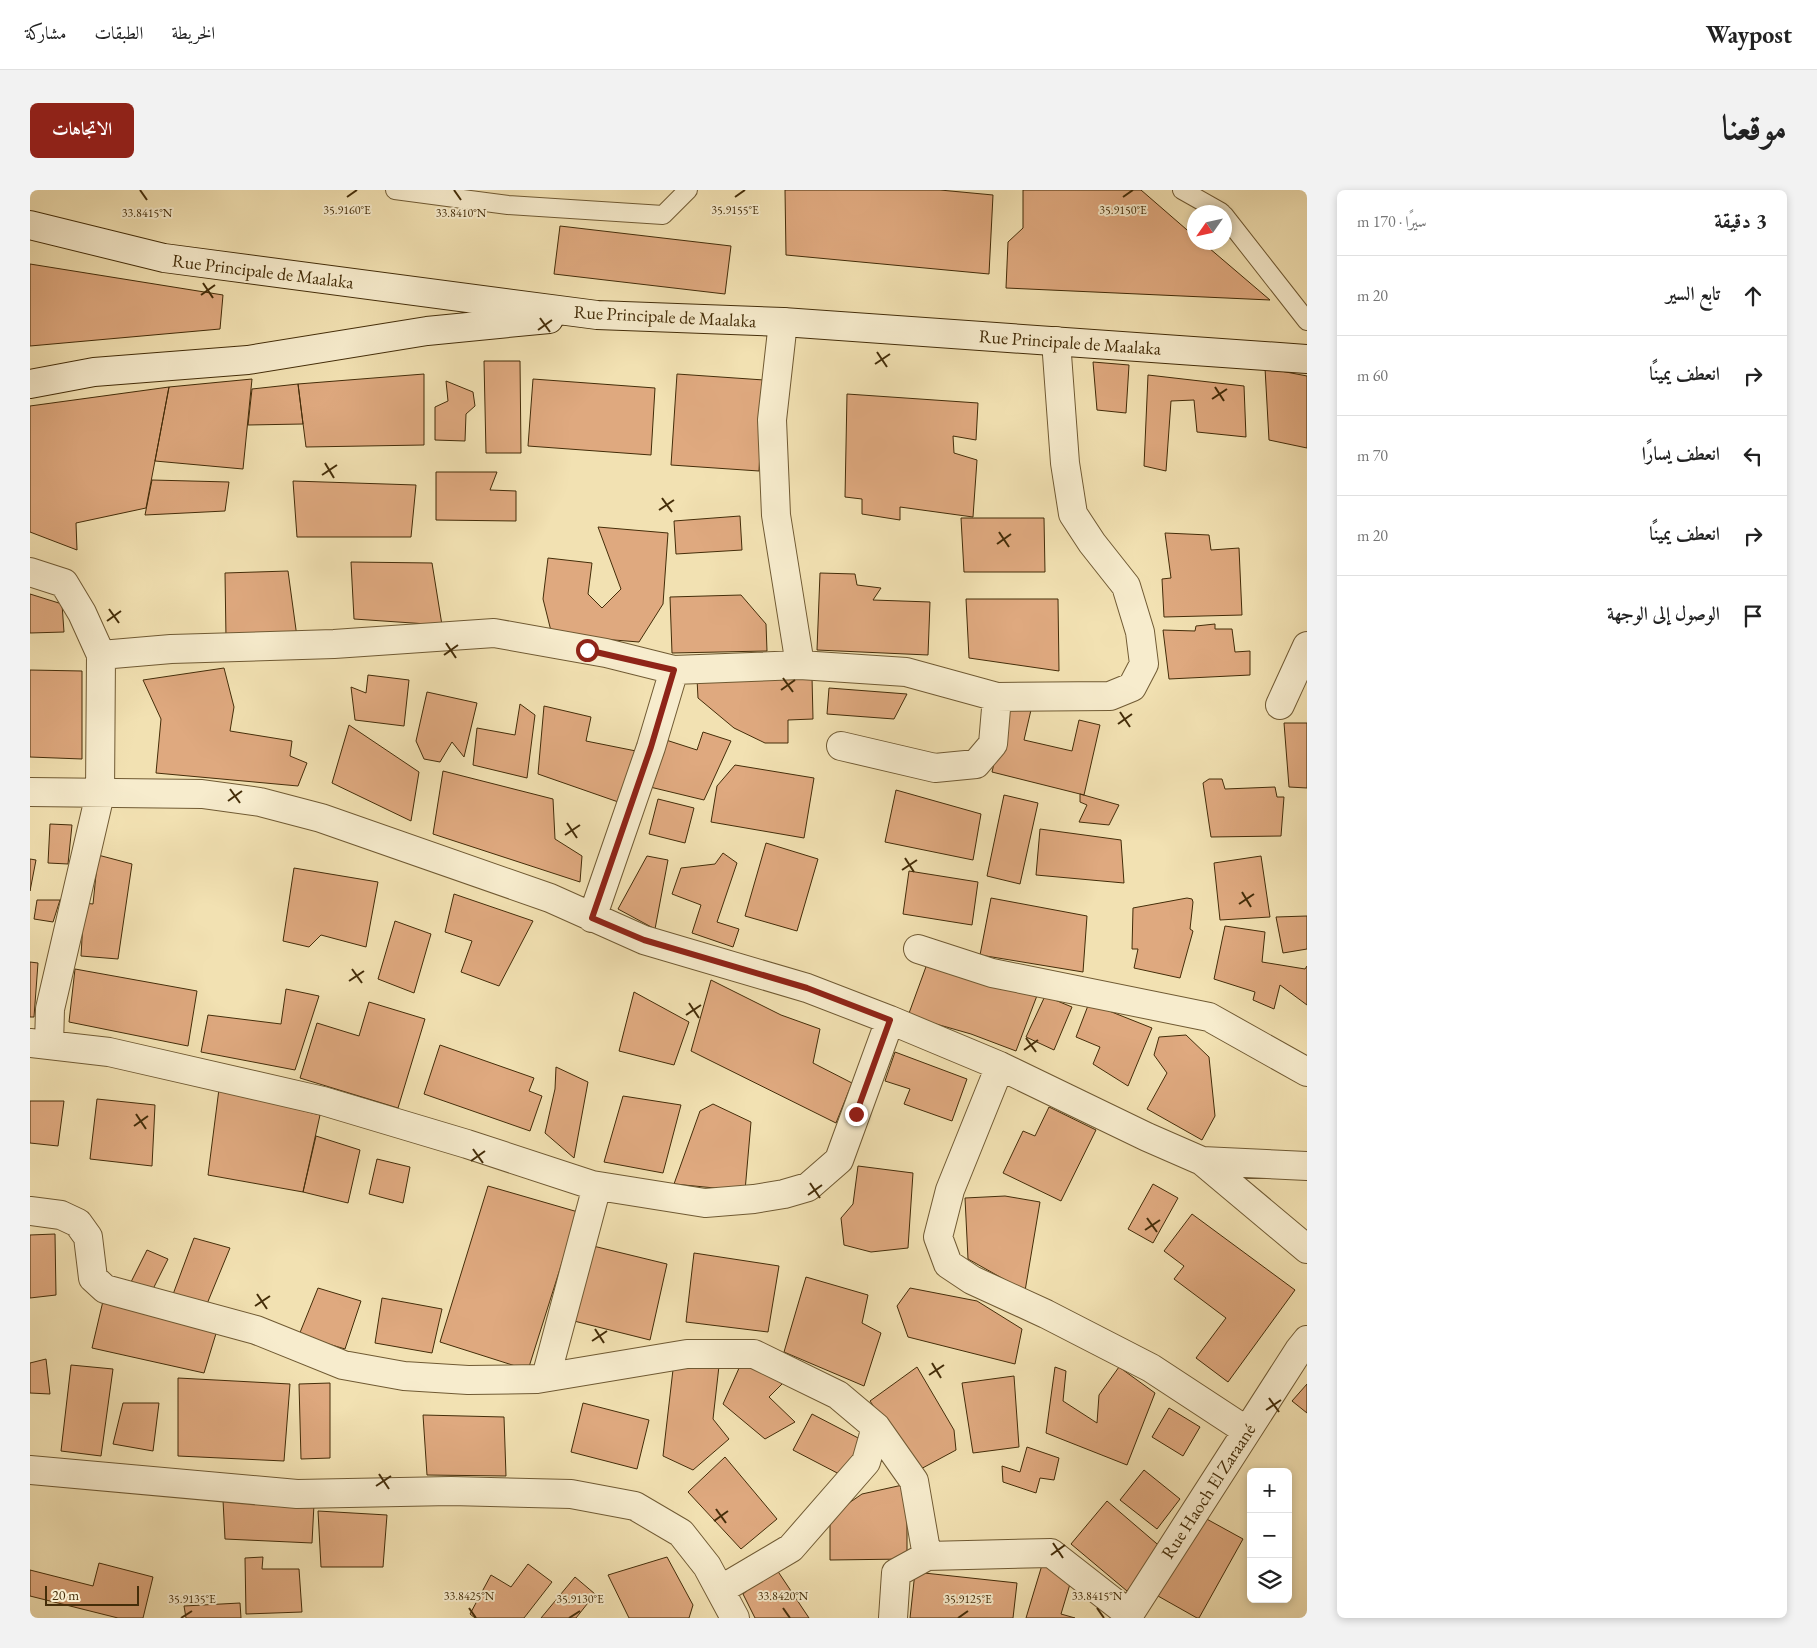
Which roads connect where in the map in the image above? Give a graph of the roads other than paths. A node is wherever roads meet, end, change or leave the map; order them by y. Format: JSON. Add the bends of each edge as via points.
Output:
{"nodes":[{"id":1,"x":395,"y":190,"type":"edge"},
{"id":2,"x":497,"y":190,"type":"edge"},
{"id":3,"x":688,"y":190,"type":"edge"},
{"id":4,"x":1182,"y":190,"type":"edge"},
{"id":5,"x":508,"y":205,"type":"junction"},
{"id":6,"x":1209,"y":205,"type":"edge"},
{"id":7,"x":30,"y":225,"type":"edge"},
{"id":8,"x":1232,"y":225,"type":"edge"},
{"id":9,"x":597,"y":315,"type":"junction"},
{"id":10,"x":1307,"y":321,"type":"edge"},
{"id":11,"x":783,"y":322,"type":"junction"},
{"id":12,"x":1056,"y":341,"type":"junction"},
{"id":13,"x":1307,"y":359,"type":"edge"},
{"id":14,"x":30,"y":384,"type":"edge"},
{"id":15,"x":30,"y":572,"type":"edge"},
{"id":16,"x":1307,"y":646,"type":"edge"},
{"id":17,"x":101,"y":656,"type":"junction"},
{"id":18,"x":800,"y":665,"type":"junction"},
{"id":19,"x":674,"y":670,"type":"junction"},
{"id":20,"x":997,"y":697,"type":"junction"},
{"id":21,"x":1280,"y":705,"type":"dead end"},
{"id":22,"x":841,"y":746,"type":"dead end"},
{"id":23,"x":30,"y":792,"type":"edge"},
{"id":24,"x":100,"y":794,"type":"junction"},
{"id":25,"x":592,"y":918,"type":"junction"},
{"id":26,"x":918,"y":949,"type":"dead end"},
{"id":27,"x":890,"y":1020,"type":"junction"},
{"id":28,"x":39,"y":1044,"type":"edge"},
{"id":29,"x":1000,"y":1066,"type":"junction"},
{"id":30,"x":1307,"y":1072,"type":"edge"},
{"id":31,"x":1202,"y":1161,"type":"junction"},
{"id":32,"x":1305,"y":1162,"type":"edge"},
{"id":33,"x":597,"y":1186,"type":"junction"},
{"id":34,"x":30,"y":1211,"type":"edge"},
{"id":35,"x":1307,"y":1248,"type":"edge"},
{"id":36,"x":1307,"y":1340,"type":"edge"},
{"id":37,"x":546,"y":1377,"type":"junction"},
{"id":38,"x":876,"y":1426,"type":"junction"},
{"id":39,"x":1247,"y":1431,"type":"junction"},
{"id":40,"x":30,"y":1470,"type":"edge"},
{"id":41,"x":927,"y":1556,"type":"junction"},
{"id":42,"x":720,"y":1590,"type":"junction"},
{"id":43,"x":1128,"y":1616,"type":"edge"},
{"id":44,"x":734,"y":1618,"type":"edge"},
{"id":45,"x":893,"y":1618,"type":"edge"}],
"edges":[{"from":1,"to":5,"type":"lane"},
{"from":2,"to":5,"type":"lane"},
{"from":3,"to":5,"type":"lane","via":[[663,215]]},
{"from":4,"to":6,"type":"lane"},
{"from":7,"to":9,"type":"street","name":"Rue Principale de Maalaka","via":[[164,258]]},
{"from":8,"to":10,"type":"lane"},
{"from":9,"to":11,"type":"street","name":"Rue Principale de Maalaka"},
{"from":9,"to":14,"type":"street","via":[[427,331],[248,360],[94,372]]},
{"from":11,"to":12,"type":"street","name":"Rue Principale de Maalaka"},
{"from":11,"to":18,"type":"street","via":[[772,420],[776,506]]},
{"from":12,"to":13,"type":"street","name":"Rue Principale de Maalaka"},
{"from":12,"to":20,"type":"street","via":[[1065,463],[1073,514],[1126,586],[1140,632],[1144,664],[1132,686],[1110,696]]},
{"from":15,"to":17,"type":"street","via":[[64,583]]},
{"from":16,"to":21,"type":"street"},
{"from":17,"to":19,"type":"street","via":[[171,649],[334,644],[494,633],[606,653]]},
{"from":17,"to":24,"type":"street"},
{"from":18,"to":19,"type":"street"},
{"from":18,"to":20,"type":"street","via":[[906,672]]},
{"from":19,"to":25,"type":"street"},
{"from":20,"to":22,"type":"street","via":[[993,744],[976,764],[935,768]]},
{"from":23,"to":24,"type":"street"},
{"from":24,"to":25,"type":"street","via":[[202,794],[260,802],[321,818],[476,871],[550,898]]},
{"from":24,"to":28,"type":"street","via":[[50,1010]]},
{"from":25,"to":27,"type":"street","via":[[644,940],[807,988]]},
{"from":26,"to":30,"type":"street","via":[[992,972],[1209,1016]]},
{"from":27,"to":29,"type":"street"},
{"from":27,"to":33,"type":"street","via":[[840,1160],[808,1187],[754,1199],[705,1203]]},
{"from":28,"to":33,"type":"street","via":[[109,1052],[323,1101]]},
{"from":29,"to":31,"type":"street"},
{"from":29,"to":39,"type":"street","via":[[950,1190],[938,1237],[948,1264],[972,1280],[1151,1368]]},
{"from":31,"to":32,"type":"street"},
{"from":31,"to":35,"type":"street"},
{"from":33,"to":37,"type":"street"},
{"from":34,"to":37,"type":"street","via":[[61,1215],[78,1223],[88,1237],[93,1278],[105,1289],[256,1330],[343,1364],[404,1376],[468,1380]]},
{"from":36,"to":39,"type":"street","name":"Rue Haoch El Zaraané"},
{"from":37,"to":38,"type":"street","via":[[687,1354],[754,1354],[838,1395]]},
{"from":38,"to":41,"type":"street","via":[[914,1481]]},
{"from":38,"to":42,"type":"street","via":[[866,1462],[791,1548]]},
{"from":39,"to":43,"type":"street","name":"Rue Haoch El Zaraané"},
{"from":40,"to":42,"type":"street","via":[[297,1494],[451,1491],[571,1494],[635,1506],[681,1532],[707,1566]]},
{"from":41,"to":43,"type":"street","via":[[1051,1553]]},
{"from":41,"to":45,"type":"street","via":[[896,1573]]},
{"from":42,"to":44,"type":"street"}]}
